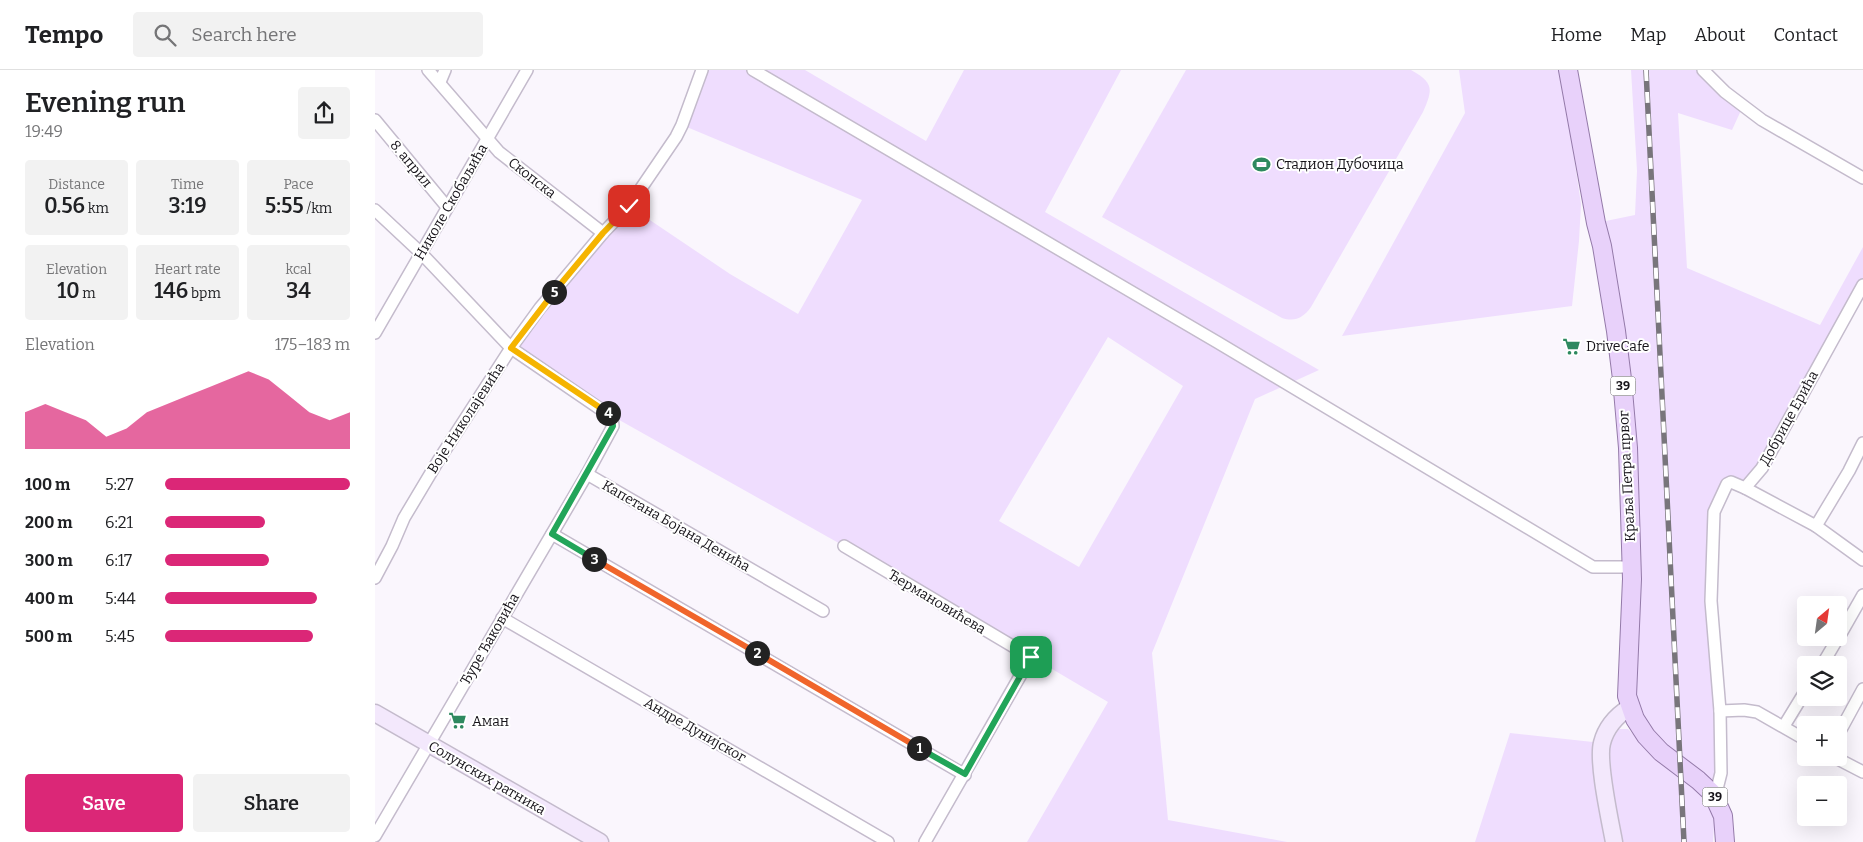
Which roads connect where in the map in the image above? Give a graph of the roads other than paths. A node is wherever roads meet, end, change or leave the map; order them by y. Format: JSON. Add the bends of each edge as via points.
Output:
{"nodes":[{"id":1,"x":428,"y":70,"type":"edge"},
{"id":2,"x":445,"y":70,"type":"edge"},
{"id":3,"x":527,"y":70,"type":"edge"},
{"id":4,"x":702,"y":70,"type":"edge"},
{"id":5,"x":753,"y":70,"type":"edge"},
{"id":6,"x":1568,"y":70,"type":"edge"},
{"id":7,"x":1703,"y":70,"type":"edge"},
{"id":8,"x":440,"y":82,"type":"junction"},
{"id":9,"x":375,"y":120,"type":"edge"},
{"id":10,"x":488,"y":140,"type":"junction"},
{"id":11,"x":1863,"y":178,"type":"edge"},
{"id":12,"x":447,"y":207,"type":"junction"},
{"id":13,"x":375,"y":210,"type":"edge"},
{"id":14,"x":603,"y":233,"type":"junction"},
{"id":15,"x":421,"y":253,"type":"junction"},
{"id":16,"x":1863,"y":285,"type":"edge"},
{"id":17,"x":375,"y":333,"type":"edge"},
{"id":18,"x":511,"y":348,"type":"junction"},
{"id":19,"x":1863,"y":444,"type":"edge"},
{"id":20,"x":587,"y":474,"type":"junction"},
{"id":21,"x":1745,"y":488,"type":"junction"},
{"id":22,"x":1815,"y":526,"type":"junction"},
{"id":23,"x":552,"y":534,"type":"junction"},
{"id":24,"x":844,"y":546,"type":"dead end"},
{"id":25,"x":1863,"y":560,"type":"edge"},
{"id":26,"x":1631,"y":568,"type":"junction"},
{"id":27,"x":375,"y":578,"type":"edge"},
{"id":28,"x":1863,"y":595,"type":"edge"},
{"id":29,"x":823,"y":611,"type":"dead end"},
{"id":30,"x":502,"y":618,"type":"junction"},
{"id":31,"x":1847,"y":623,"type":"edge"},
{"id":32,"x":1863,"y":689,"type":"edge"},
{"id":33,"x":1797,"y":705,"type":"edge"},
{"id":34,"x":1629,"y":707,"type":"junction"},
{"id":35,"x":1719,"y":711,"type":"junction"},
{"id":36,"x":375,"y":713,"type":"edge"},
{"id":37,"x":1847,"y":718,"type":"edge"},
{"id":38,"x":1784,"y":726,"type":"junction"},
{"id":39,"x":1797,"y":734,"type":"edge"},
{"id":40,"x":428,"y":744,"type":"junction"},
{"id":41,"x":1847,"y":764,"type":"edge"},
{"id":42,"x":1863,"y":772,"type":"edge"},
{"id":43,"x":965,"y":774,"type":"junction"},
{"id":44,"x":1713,"y":794,"type":"junction"},
{"id":45,"x":375,"y":836,"type":"edge"},
{"id":46,"x":600,"y":842,"type":"edge"},
{"id":47,"x":888,"y":842,"type":"edge"},
{"id":48,"x":925,"y":842,"type":"edge"},
{"id":49,"x":1614,"y":842,"type":"edge"},
{"id":50,"x":1725,"y":842,"type":"edge"}],
"edges":[{"from":1,"to":8,"type":"street","name":"Скопска"},
{"from":2,"to":8,"type":"street"},
{"from":3,"to":10,"type":"street","name":"Николе Скобаљића"},
{"from":4,"to":14,"type":"street","name":"Воје Николајевића","via":[[676,137],[629,206]]},
{"from":5,"to":26,"type":"street","via":[[1593,567]]},
{"from":6,"to":26,"type":"main road","name":"Краља Петра првог","number":"39","via":[[1602,246],[1622,379],[1628,448]]},
{"from":7,"to":11,"type":"street","via":[[1725,92],[1762,120]]},
{"from":8,"to":10,"type":"street","name":"Скопска"},
{"from":9,"to":12,"type":"street","name":"8. април"},
{"from":10,"to":12,"type":"street","name":"Николе Скобаљића"},
{"from":10,"to":14,"type":"street","name":"Скопска"},
{"from":12,"to":15,"type":"street","name":"Николе Скобаљића"},
{"from":13,"to":15,"type":"street","name":"Капетана Бојана Денића"},
{"from":14,"to":18,"type":"street","name":"Воје Николајевића"},
{"from":15,"to":17,"type":"street","name":"Николе Скобаљића"},
{"from":15,"to":18,"type":"street","name":"Капетана Бојана Денића"},
{"from":16,"to":21,"type":"street","name":"Добрице Ерића","via":[[1762,468]]},
{"from":18,"to":20,"type":"street","name":"Капетана Бојана Денића","via":[[612,417],[613,426]]},
{"from":18,"to":27,"type":"street","name":"Воје Николајевића","via":[[404,518]]},
{"from":19,"to":22,"type":"street"},
{"from":20,"to":23,"type":"street","name":"Ђуре Ђаковића"},
{"from":20,"to":29,"type":"street","name":"Капетана Бојана Денића"},
{"from":21,"to":22,"type":"street"},
{"from":21,"to":35,"type":"street","via":[[1731,482],[1727,484],[1714,512],[1711,601]]},
{"from":22,"to":25,"type":"street"},
{"from":23,"to":30,"type":"street","name":"Ђуре Ђаковића"},
{"from":23,"to":43,"type":"street"},
{"from":24,"to":43,"type":"street","name":"Ђермановићева","via":[[1031,657]]},
{"from":26,"to":34,"type":"main road","name":"Краља Петра првог","number":"39","via":[[1626,684]]},
{"from":28,"to":31,"type":"street"},
{"from":30,"to":40,"type":"street","name":"Ђуре Ђаковића"},
{"from":30,"to":47,"type":"street","name":"Андре Дунијског"},
{"from":32,"to":37,"type":"street"},
{"from":33,"to":38,"type":"street"},
{"from":34,"to":44,"type":"main road","name":"Краља Петра првог","number":"39","via":[[1646,736],[1661,752]]},
{"from":34,"to":49,"type":"main road","via":[[1607,729],[1602,743],[1601,758]]},
{"from":35,"to":38,"type":"street","via":[[1757,712]]},
{"from":35,"to":44,"type":"street","via":[[1721,773]]},
{"from":36,"to":40,"type":"main road","name":"Солунских ратника"},
{"from":38,"to":39,"type":"street"},
{"from":40,"to":45,"type":"street","name":"Ђуре Ђаковића"},
{"from":40,"to":46,"type":"main road","name":"Солунских ратника"},
{"from":41,"to":42,"type":"street"},
{"from":43,"to":48,"type":"street"},
{"from":44,"to":50,"type":"main road","number":"39","via":[[1723,816]]}]}
